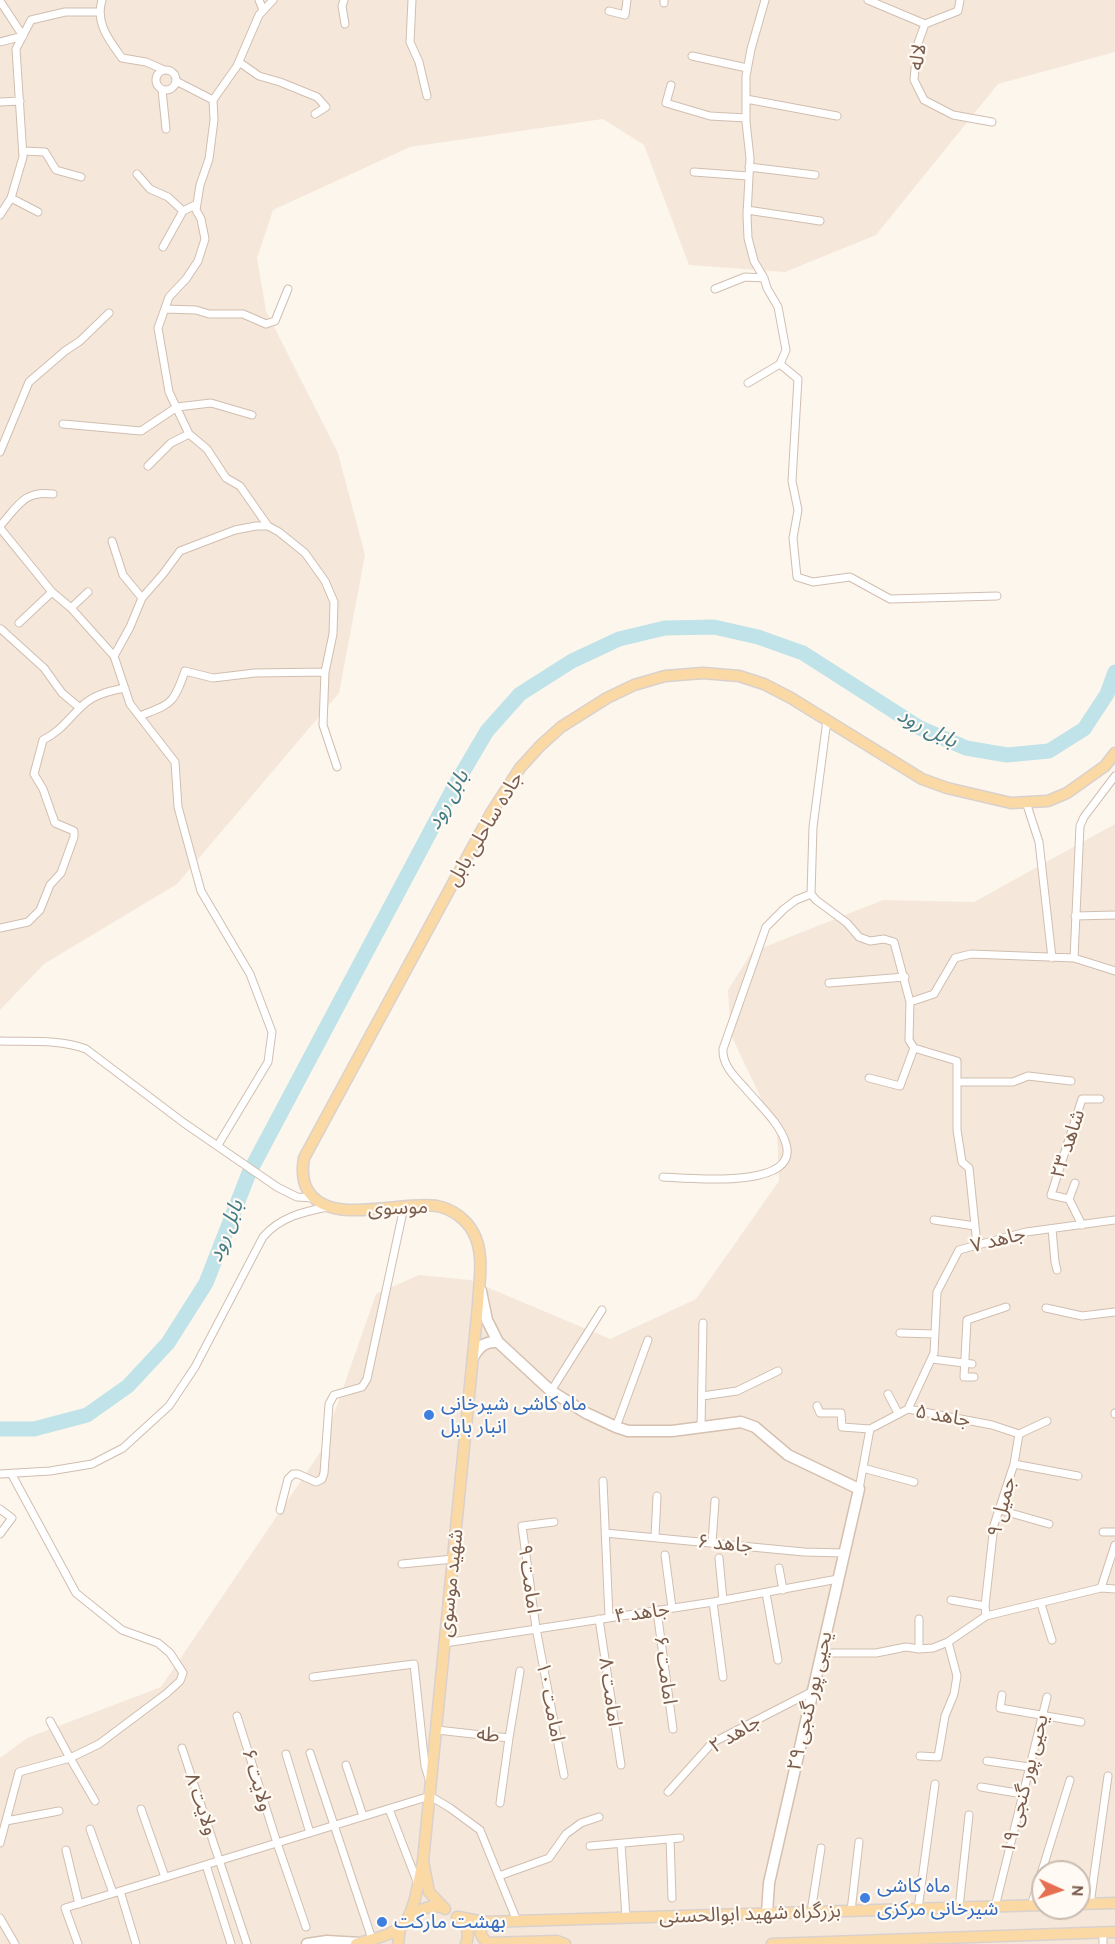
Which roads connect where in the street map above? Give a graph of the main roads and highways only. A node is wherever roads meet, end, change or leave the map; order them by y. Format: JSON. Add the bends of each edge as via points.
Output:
{"nodes":[{"id":1,"x":1115,"y":753,"type":"edge"},
{"id":2,"x":327,"y":1207,"type":"joint"},
{"id":3,"x":479,"y":1280,"type":"junction"},
{"id":4,"x":478,"y":1305,"type":"joint"},
{"id":5,"x":498,"y":1342,"type":"junction"},
{"id":6,"x":473,"y":1357,"type":"junction"},
{"id":7,"x":423,"y":1861,"type":"junction"},
{"id":8,"x":1115,"y":1903,"type":"edge"},
{"id":9,"x":1091,"y":1904,"type":"edge"},
{"id":10,"x":1031,"y":1906,"type":"edge"},
{"id":11,"x":445,"y":1909,"type":"junction"},
{"id":12,"x":767,"y":1913,"type":"junction"},
{"id":13,"x":458,"y":1917,"type":"junction"},
{"id":14,"x":484,"y":1922,"type":"junction"},
{"id":15,"x":404,"y":1924,"type":"junction"},
{"id":16,"x":1115,"y":1932,"type":"edge"},
{"id":17,"x":1103,"y":1938,"type":"edge"},
{"id":18,"x":1042,"y":1939,"type":"edge"},
{"id":19,"x":981,"y":1940,"type":"edge"},
{"id":20,"x":881,"y":1942,"type":"edge"},
{"id":21,"x":358,"y":1943,"type":"edge"},
{"id":22,"x":307,"y":1944,"type":"edge"},
{"id":23,"x":398,"y":1944,"type":"edge"},
{"id":24,"x":466,"y":1944,"type":"edge"},
{"id":25,"x":565,"y":1944,"type":"edge"},
{"id":26,"x":772,"y":1944,"type":"edge"},
{"id":27,"x":786,"y":1944,"type":"edge"}],
"edges":[{"from":1,"to":2,"type":"main road","name":"جاده ساحلی بابل","via":[[1105,766],[1067,793],[1048,801],[1011,803],[922,779],[764,684],[739,676],[665,676],[607,698],[561,727],[540,746],[520,768],[491,813],[304,1158],[307,1190]]},
{"from":2,"to":3,"type":"main road","name":"موسوی","via":[[343,1210],[436,1206],[451,1211],[474,1233],[479,1248]]},
{"from":3,"to":4,"type":"main road","name":"موسوی"},
{"from":3,"to":5,"type":"main road","via":[[487,1320]]},
{"from":4,"to":6,"type":"main road","name":"شهید موسوی"},
{"from":5,"to":6,"type":"main road","via":[[481,1345]]},
{"from":5,"to":12,"type":"main road","name":"یحیی پور گنجی ۲۹","via":[[551,1391],[616,1427],[628,1431],[672,1431],[741,1422],[755,1427],[788,1455],[859,1489],[769,1883]]},
{"from":6,"to":7,"type":"main road","name":"شهید موسوی"},
{"from":7,"to":11,"type":"main road","name":"شهید موسوی","via":[[429,1892]]},
{"from":7,"to":15,"type":"main road","name":"شهید موسوی"},
{"from":8,"to":9,"type":"main road"},
{"from":10,"to":12,"type":"main road","name":"بزرگراه شهید ابوالحسنی"},
{"from":11,"to":13,"type":"main road"},
{"from":11,"to":15,"type":"main road","via":[[426,1907]]},
{"from":12,"to":14,"type":"main road","name":"بزرگراه شهید ابوالحسنی"},
{"from":13,"to":14,"type":"main road","name":"بزرگراه شهید ابوالحسنی"},
{"from":13,"to":24,"type":"main road","via":[[466,1927]]},
{"from":14,"to":25,"type":"main road","via":[[480,1934],[489,1943]]},
{"from":15,"to":21,"type":"main road"},
{"from":15,"to":23,"type":"main road","name":"شهید موسوی","via":[[398,1933]]},
{"from":16,"to":17,"type":"main road","name":"بزرگراه شهید ابوالحسنی"},
{"from":17,"to":18,"type":"main road","name":"بزرگراه شهید ابوالحسنی"},
{"from":18,"to":19,"type":"main road","name":"بزرگراه شهید ابوالحسنی"},
{"from":19,"to":20,"type":"main road","name":"بزرگراه شهید ابوالحسنی"},
{"from":20,"to":27,"type":"main road","name":"بزرگراه شهید ابوالحسنی"},
{"from":21,"to":22,"type":"main road"},
{"from":26,"to":27,"type":"main road","name":"بزرگراه شهید ابوالحسنی"}]}
